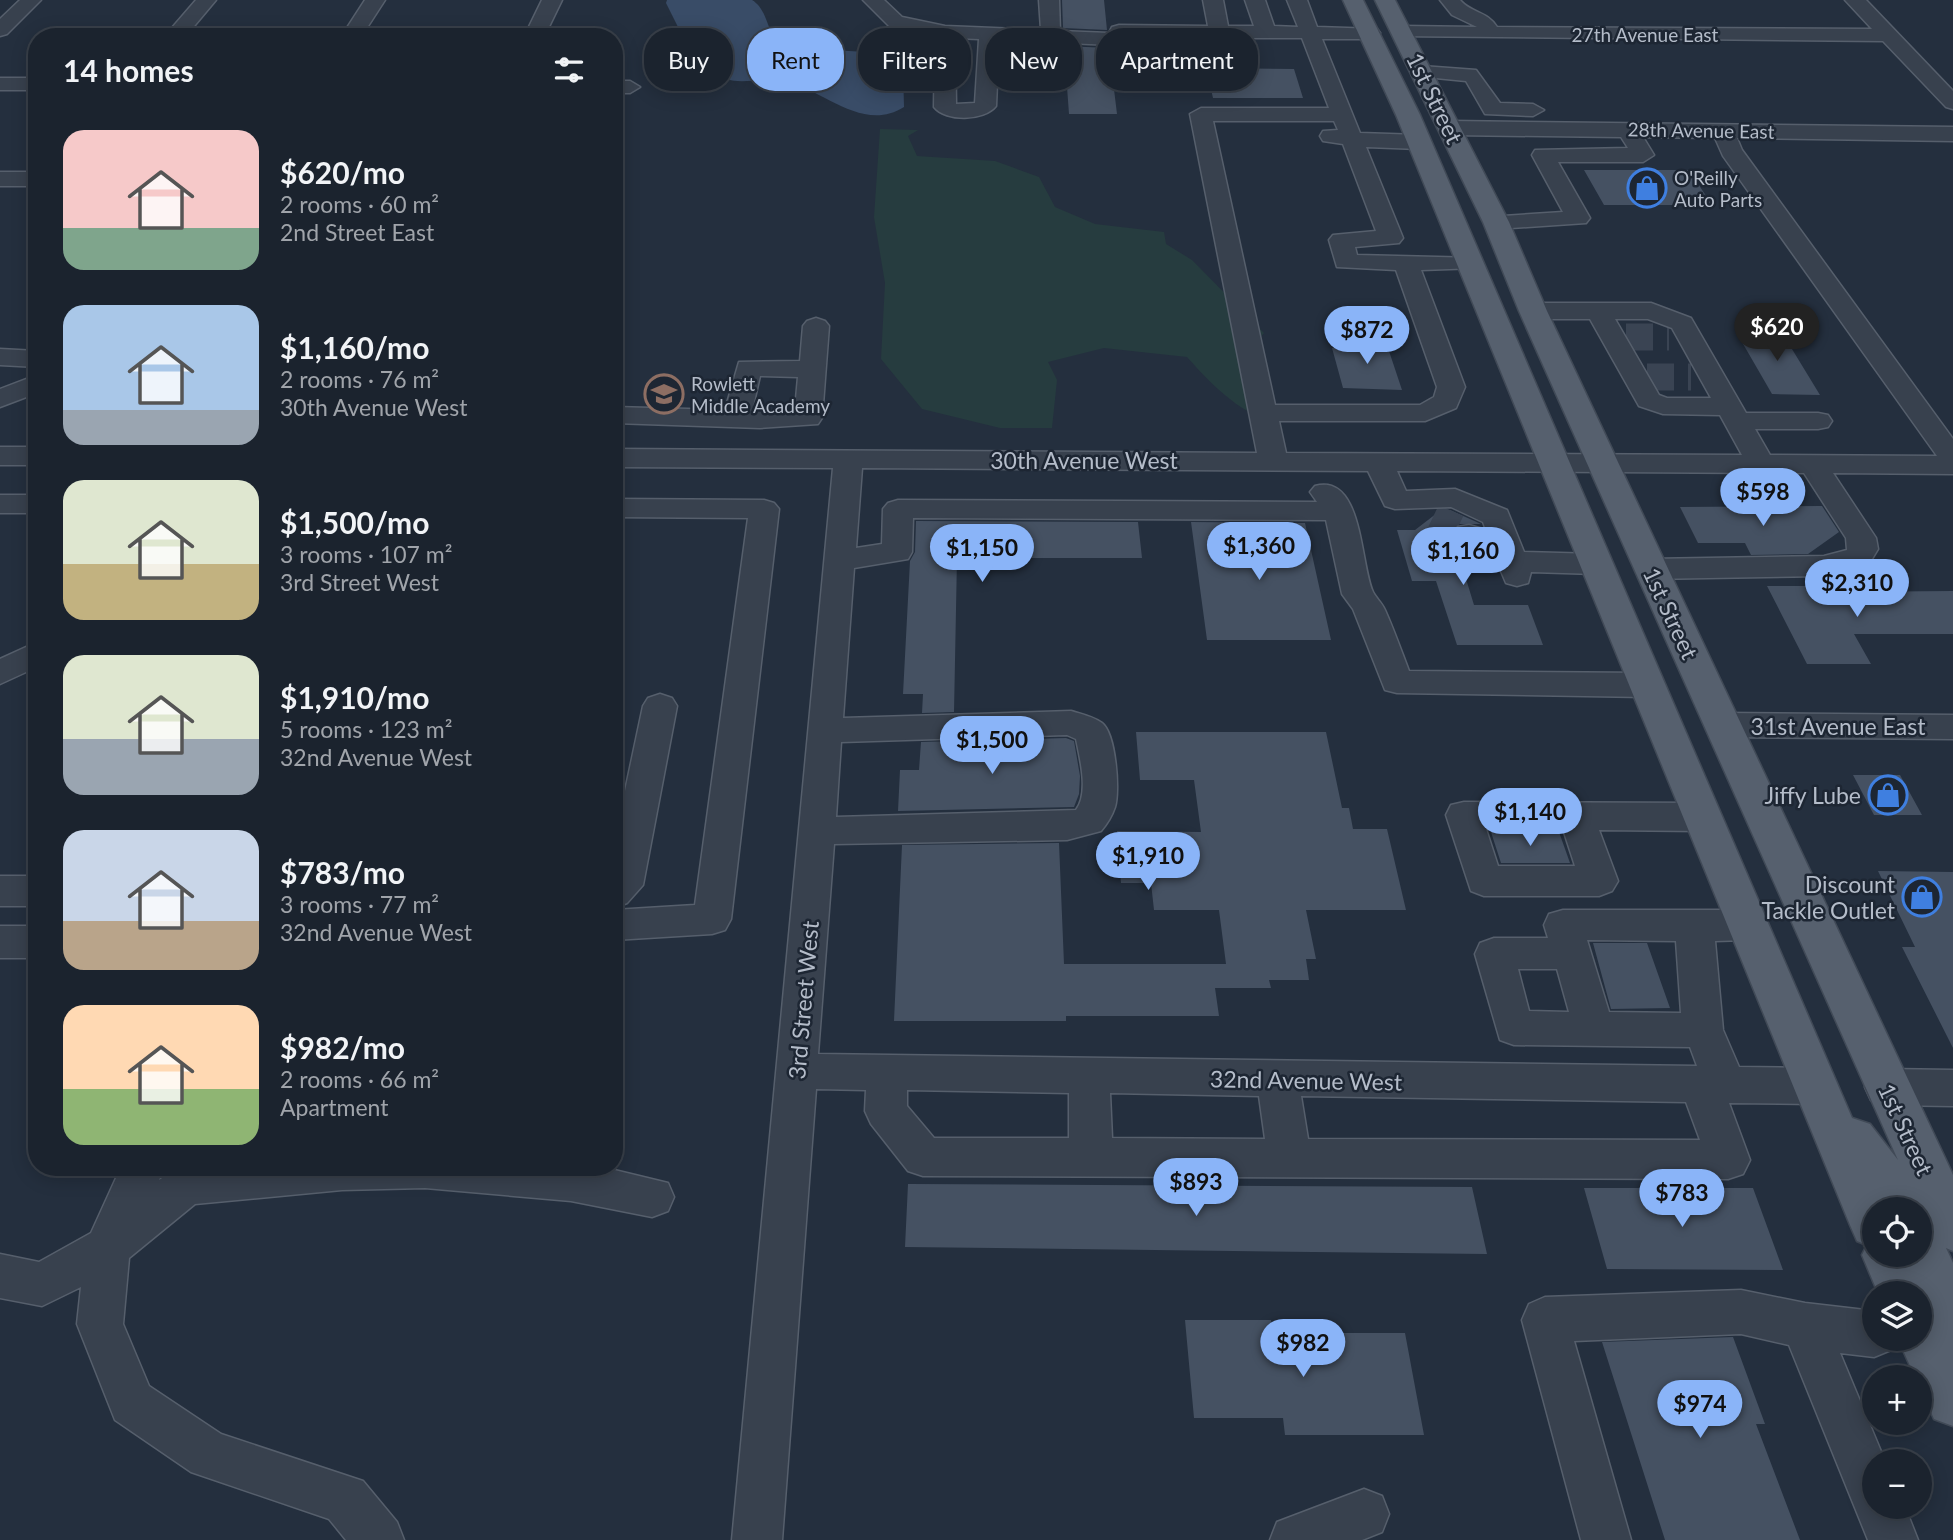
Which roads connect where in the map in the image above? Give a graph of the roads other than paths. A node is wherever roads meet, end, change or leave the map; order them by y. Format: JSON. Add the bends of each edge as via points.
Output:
{"nodes":[{"id":1,"x":30,"y":0,"type":"edge"},
{"id":2,"x":206,"y":0,"type":"edge"},
{"id":3,"x":375,"y":0,"type":"edge"},
{"id":4,"x":552,"y":0,"type":"edge"},
{"id":5,"x":873,"y":0,"type":"edge"},
{"id":6,"x":1049,"y":0,"type":"edge"},
{"id":7,"x":1213,"y":0,"type":"edge"},
{"id":8,"x":1255,"y":0,"type":"edge"},
{"id":9,"x":1297,"y":0,"type":"edge"},
{"id":10,"x":1353,"y":0,"type":"edge"},
{"id":11,"x":1385,"y":0,"type":"edge"},
{"id":12,"x":1450,"y":0,"type":"edge"},
{"id":13,"x":1855,"y":0,"type":"edge"},
{"id":14,"x":1117,"y":10,"type":"dead end"},
{"id":15,"x":1171,"y":10,"type":"dead end"},
{"id":16,"x":182,"y":28,"type":"edge"},
{"id":17,"x":357,"y":28,"type":"edge"},
{"id":18,"x":538,"y":28,"type":"edge"},
{"id":19,"x":925,"y":28,"type":"edge"},
{"id":20,"x":1051,"y":28,"type":"edge"},
{"id":21,"x":1119,"y":28,"type":"edge"},
{"id":22,"x":1180,"y":28,"type":"edge"},
{"id":23,"x":1218,"y":28,"type":"edge"},
{"id":24,"x":0,"y":30,"type":"edge"},
{"id":25,"x":1258,"y":32,"type":"edge"},
{"id":26,"x":1266,"y":32,"type":"junction"},
{"id":27,"x":1402,"y":32,"type":"junction"},
{"id":28,"x":1370,"y":33,"type":"junction"},
{"id":29,"x":1491,"y":33,"type":"junction"},
{"id":30,"x":1888,"y":35,"type":"junction"},
{"id":31,"x":1258,"y":39,"type":"edge"},
{"id":32,"x":1311,"y":41,"type":"junction"},
{"id":33,"x":1422,"y":72,"type":"junction"},
{"id":34,"x":0,"y":84,"type":"edge"},
{"id":35,"x":28,"y":84,"type":"edge"},
{"id":36,"x":945,"y":91,"type":"edge"},
{"id":37,"x":986,"y":91,"type":"edge"},
{"id":38,"x":1953,"y":103,"type":"edge"},
{"id":39,"x":1344,"y":125,"type":"junction"},
{"id":40,"x":1450,"y":128,"type":"junction"},
{"id":41,"x":1631,"y":129,"type":"junction"},
{"id":42,"x":1723,"y":131,"type":"junction"},
{"id":43,"x":1953,"y":134,"type":"edge"},
{"id":44,"x":1419,"y":142,"type":"junction"},
{"id":45,"x":0,"y":179,"type":"edge"},
{"id":46,"x":28,"y":179,"type":"edge"},
{"id":47,"x":1496,"y":222,"type":"junction"},
{"id":48,"x":1406,"y":263,"type":"junction"},
{"id":49,"x":1469,"y":263,"type":"junction"},
{"id":50,"x":1519,"y":278,"type":"junction"},
{"id":51,"x":1533,"y":311,"type":"junction"},
{"id":52,"x":1598,"y":311,"type":"junction"},
{"id":53,"x":816,"y":326,"type":"dead end"},
{"id":54,"x":0,"y":357,"type":"edge"},
{"id":55,"x":28,"y":359,"type":"edge"},
{"id":56,"x":812,"y":369,"type":"junction"},
{"id":57,"x":28,"y":387,"type":"edge"},
{"id":58,"x":0,"y":399,"type":"edge"},
{"id":59,"x":1263,"y":413,"type":"junction"},
{"id":60,"x":1733,"y":414,"type":"junction"},
{"id":61,"x":623,"y":415,"type":"edge"},
{"id":62,"x":749,"y":419,"type":"junction"},
{"id":63,"x":1818,"y":421,"type":"dead end"},
{"id":64,"x":0,"y":456,"type":"edge"},
{"id":65,"x":28,"y":456,"type":"edge"},
{"id":66,"x":623,"y":458,"type":"edge"},
{"id":67,"x":755,"y":458,"type":"junction"},
{"id":68,"x":848,"y":459,"type":"junction"},
{"id":69,"x":1953,"y":459,"type":"edge"},
{"id":70,"x":1162,"y":460,"type":"junction"},
{"id":71,"x":1289,"y":461,"type":"junction"},
{"id":72,"x":1379,"y":463,"type":"junction"},
{"id":73,"x":1555,"y":465,"type":"junction"},
{"id":74,"x":1604,"y":465,"type":"junction"},
{"id":75,"x":1953,"y":465,"type":"edge"},
{"id":76,"x":1762,"y":466,"type":"junction"},
{"id":77,"x":1814,"y":466,"type":"junction"},
{"id":78,"x":1395,"y":500,"type":"junction"},
{"id":79,"x":0,"y":504,"type":"edge"},
{"id":80,"x":28,"y":504,"type":"edge"},
{"id":81,"x":623,"y":508,"type":"edge"},
{"id":82,"x":1168,"y":511,"type":"junction"},
{"id":83,"x":1339,"y":512,"type":"junction"},
{"id":84,"x":1433,"y":517,"type":"tunnel mouth"},
{"id":85,"x":1469,"y":534,"type":"tunnel mouth"},
{"id":86,"x":840,"y":560,"type":"junction"},
{"id":87,"x":1513,"y":563,"type":"junction"},
{"id":88,"x":1596,"y":564,"type":"junction"},
{"id":89,"x":1650,"y":569,"type":"junction"},
{"id":90,"x":28,"y":658,"type":"edge"},
{"id":91,"x":0,"y":673,"type":"edge"},
{"id":92,"x":1646,"y":685,"type":"junction"},
{"id":93,"x":660,"y":706,"type":"dead end"},
{"id":94,"x":1723,"y":725,"type":"junction"},
{"id":95,"x":1953,"y":727,"type":"edge"},
{"id":96,"x":826,"y":731,"type":"junction"},
{"id":97,"x":1576,"y":816,"type":"junction"},
{"id":98,"x":1702,"y":817,"type":"junction"},
{"id":99,"x":817,"y":831,"type":"junction"},
{"id":100,"x":623,"y":885,"type":"edge"},
{"id":101,"x":0,"y":891,"type":"edge"},
{"id":102,"x":28,"y":891,"type":"edge"},
{"id":103,"x":623,"y":924,"type":"edge"},
{"id":104,"x":1747,"y":925,"type":"junction"},
{"id":105,"x":1694,"y":926,"type":"junction"},
{"id":106,"x":0,"y":942,"type":"edge"},
{"id":107,"x":28,"y":942,"type":"edge"},
{"id":108,"x":1572,"y":953,"type":"junction"},
{"id":109,"x":1514,"y":1028,"type":"junction"},
{"id":110,"x":1594,"y":1028,"type":"junction"},
{"id":111,"x":1703,"y":1030,"type":"junction"},
{"id":112,"x":798,"y":1072,"type":"junction"},
{"id":113,"x":887,"y":1073,"type":"junction"},
{"id":114,"x":1089,"y":1076,"type":"junction"},
{"id":115,"x":1278,"y":1079,"type":"junction"},
{"id":116,"x":1526,"y":1084,"type":"junction"},
{"id":117,"x":1714,"y":1086,"type":"junction"},
{"id":118,"x":1886,"y":1087,"type":"junction"},
{"id":119,"x":1953,"y":1088,"type":"edge"},
{"id":120,"x":1817,"y":1091,"type":"junction"},
{"id":121,"x":1091,"y":1158,"type":"junction"},
{"id":122,"x":1289,"y":1158,"type":"junction"},
{"id":123,"x":139,"y":1176,"type":"edge"},
{"id":124,"x":280,"y":1176,"type":"edge"},
{"id":125,"x":516,"y":1176,"type":"edge"},
{"id":126,"x":652,"y":1197,"type":"dead end"},
{"id":127,"x":1862,"y":1197,"type":"edge"},
{"id":128,"x":1896,"y":1197,"type":"edge"},
{"id":129,"x":1953,"y":1228,"type":"edge"},
{"id":130,"x":107,"y":1248,"type":"junction"},
{"id":131,"x":0,"y":1276,"type":"edge"},
{"id":132,"x":1862,"y":1325,"type":"edge"},
{"id":133,"x":1805,"y":1326,"type":"junction"},
{"id":134,"x":1928,"y":1351,"type":"edge"},
{"id":135,"x":1953,"y":1401,"type":"edge"},
{"id":136,"x":1862,"y":1465,"type":"edge"},
{"id":137,"x":1364,"y":1514,"type":"dead end"},
{"id":138,"x":1885,"y":1519,"type":"edge"},
{"id":139,"x":379,"y":1540,"type":"edge"},
{"id":140,"x":757,"y":1540,"type":"edge"},
{"id":141,"x":1295,"y":1540,"type":"edge"},
{"id":142,"x":1606,"y":1540,"type":"edge"},
{"id":143,"x":1894,"y":1540,"type":"edge"}],
"edges":[{"from":1,"to":24,"type":"street"},
{"from":2,"to":16,"type":"street"},
{"from":3,"to":17,"type":"street"},
{"from":4,"to":18,"type":"street"},
{"from":5,"to":19,"type":"street","via":[[896,22]]},
{"from":6,"to":20,"type":"street"},
{"from":7,"to":23,"type":"street"},
{"from":8,"to":26,"type":"street"},
{"from":9,"to":32,"type":"street"},
{"from":10,"to":28,"type":"main road","name":"1st Street"},
{"from":11,"to":27,"type":"main road","name":"1st Street"},
{"from":12,"to":29,"type":"street","via":[[1459,11],[1478,16]]},
{"from":13,"to":30,"type":"street"},
{"from":14,"to":21,"type":"street"},
{"from":15,"to":22,"type":"street"},
{"from":25,"to":26,"type":"street"},
{"from":26,"to":32,"type":"street"},
{"from":27,"to":29,"type":"street","name":"27th Avenue East"},
{"from":27,"to":33,"type":"main road","name":"1st Street"},
{"from":28,"to":32,"type":"street"},
{"from":28,"to":40,"type":"main road","via":[[1395,52],[1430,122]]},
{"from":28,"to":44,"type":"main road","name":"1st Street"},
{"from":29,"to":30,"type":"street","name":"27th Avenue East"},
{"from":30,"to":38,"type":"street"},
{"from":31,"to":32,"type":"street"},
{"from":32,"to":39,"type":"street"},
{"from":33,"to":40,"type":"main road","name":"1st Street"},
{"from":33,"to":41,"type":"street","via":[[1474,77],[1493,109],[1601,110],[1619,114]]},
{"from":34,"to":35,"type":"street"},
{"from":36,"to":37,"type":"street","via":[[945,107],[953,110],[985,106]]},
{"from":39,"to":44,"type":"street","via":[[1380,142]]},
{"from":39,"to":48,"type":"street","via":[[1391,238],[1341,240],[1346,262]]},
{"from":39,"to":59,"type":"street","via":[[1201,114]]},
{"from":40,"to":41,"type":"street","name":"28th Avenue East"},
{"from":40,"to":47,"type":"main road","name":"1st Street"},
{"from":41,"to":42,"type":"street","name":"28th Avenue East"},
{"from":41,"to":47,"type":"street","via":[[1643,155],[1543,155],[1578,218]]},
{"from":42,"to":43,"type":"street","name":"28th Avenue East"},
{"from":42,"to":69,"type":"street","via":[[1731,151]]},
{"from":44,"to":49,"type":"main road","name":"1st Street"},
{"from":44,"to":50,"type":"main road","via":[[1440,151],[1481,242]]},
{"from":45,"to":46,"type":"street"},
{"from":47,"to":50,"type":"main road","name":"1st Street"},
{"from":48,"to":49,"type":"street"},
{"from":48,"to":59,"type":"street","via":[[1451,387],[1446,402],[1425,413]]},
{"from":49,"to":73,"type":"main road","name":"1st Street"},
{"from":50,"to":51,"type":"main road","name":"1st Street"},
{"from":51,"to":52,"type":"street"},
{"from":51,"to":74,"type":"main road","name":"1st Street"},
{"from":52,"to":60,"type":"street","via":[[1630,357],[1649,400],[1663,407]]},
{"from":52,"to":60,"type":"street","via":[[1651,311],[1682,323],[1691,357]]},
{"from":53,"to":56,"type":"street"},
{"from":54,"to":55,"type":"street"},
{"from":56,"to":62,"type":"street","via":[[808,418]]},
{"from":56,"to":62,"type":"street","via":[[748,368]]},
{"from":57,"to":58,"type":"street"},
{"from":59,"to":71,"type":"street"},
{"from":60,"to":63,"type":"street"},
{"from":60,"to":76,"type":"street"},
{"from":61,"to":62,"type":"street"},
{"from":62,"to":67,"type":"street"},
{"from":64,"to":65,"type":"street"},
{"from":66,"to":67,"type":"street","name":"30th Avenue West"},
{"from":67,"to":68,"type":"street","name":"30th Avenue West"},
{"from":68,"to":70,"type":"street","name":"30th Avenue West"},
{"from":68,"to":86,"type":"street","name":"3rd Street West"},
{"from":70,"to":71,"type":"street","name":"30th Avenue West"},
{"from":70,"to":82,"type":"street"},
{"from":71,"to":72,"type":"street","name":"30th Avenue West"},
{"from":71,"to":83,"type":"street"},
{"from":72,"to":73,"type":"street","name":"30th Avenue West"},
{"from":72,"to":78,"type":"street"},
{"from":73,"to":74,"type":"street","name":"30th Avenue West"},
{"from":73,"to":88,"type":"main road","name":"1st Street"},
{"from":74,"to":76,"type":"street","name":"30th Avenue West"},
{"from":74,"to":89,"type":"main road","name":"1st Street"},
{"from":75,"to":77,"type":"street","name":"30th Avenue West"},
{"from":76,"to":77,"type":"street","name":"30th Avenue West"},
{"from":77,"to":89,"type":"street","via":[[1861,538],[1863,550],[1858,557],[1840,563],[1774,568]]},
{"from":78,"to":84,"type":"street"},
{"from":78,"to":87,"type":"street","via":[[1455,498],[1496,517]]},
{"from":79,"to":80,"type":"street"},
{"from":81,"to":103,"type":"street","via":[[764,509],[712,919]]},
{"from":82,"to":83,"type":"street"},
{"from":82,"to":86,"type":"street","via":[[898,509],[897,552]]},
{"from":83,"to":92,"type":"street","via":[[1359,594],[1397,682]]},
{"from":85,"to":87,"type":"street"},
{"from":86,"to":96,"type":"street","name":"3rd Street West"},
{"from":87,"to":88,"type":"street"},
{"from":88,"to":92,"type":"main road","name":"1st Street"},
{"from":89,"to":94,"type":"main road","name":"1st Street"},
{"from":90,"to":91,"type":"street"},
{"from":92,"to":98,"type":"main road","name":"1st Street"},
{"from":93,"to":100,"type":"street"},
{"from":94,"to":95,"type":"street","name":"31st Avenue East"},
{"from":94,"to":118,"type":"main road","name":"1st Street"},
{"from":96,"to":99,"type":"street","name":"3rd Street West"},
{"from":96,"to":99,"type":"street","via":[[1071,723],[1091,732],[1100,800],[1089,820],[1067,826]]},
{"from":97,"to":97,"type":"street","via":[[1597,874],[1482,874],[1464,815]]},
{"from":97,"to":98,"type":"street"},
{"from":98,"to":104,"type":"main road","name":"1st Street"},
{"from":99,"to":112,"type":"street","name":"3rd Street West"},
{"from":101,"to":102,"type":"street"},
{"from":104,"to":105,"type":"street"},
{"from":104,"to":120,"type":"main road","name":"1st Street"},
{"from":105,"to":108,"type":"street","via":[[1563,925]]},
{"from":105,"to":111,"type":"street"},
{"from":106,"to":107,"type":"street"},
{"from":108,"to":109,"type":"street","via":[[1494,954]]},
{"from":108,"to":110,"type":"street"},
{"from":109,"to":110,"type":"street"},
{"from":109,"to":116,"type":"street"},
{"from":110,"to":111,"type":"street"},
{"from":111,"to":117,"type":"street"},
{"from":112,"to":113,"type":"street","name":"32nd Avenue West"},
{"from":112,"to":140,"type":"street","name":"3rd Street West"},
{"from":113,"to":114,"type":"street","name":"32nd Avenue West"},
{"from":113,"to":121,"type":"street","via":[[886,1111],[923,1157]]},
{"from":114,"to":115,"type":"street","name":"32nd Avenue West"},
{"from":114,"to":121,"type":"street"},
{"from":115,"to":116,"type":"street","name":"32nd Avenue West"},
{"from":115,"to":122,"type":"street"},
{"from":116,"to":117,"type":"street","name":"32nd Avenue West"},
{"from":117,"to":120,"type":"street","name":"32nd Avenue West"},
{"from":117,"to":122,"type":"street","via":[[1728,1160]]},
{"from":118,"to":119,"type":"street"},
{"from":118,"to":129,"type":"main road","name":"1st Street"},
{"from":120,"to":127,"type":"main road","name":"1st Street"},
{"from":120,"to":128,"type":"main road"},
{"from":121,"to":122,"type":"street"},
{"from":123,"to":130,"type":"street"},
{"from":124,"to":130,"type":"street","via":[[186,1185]]},
{"from":125,"to":126,"type":"street"},
{"from":130,"to":131,"type":"street","via":[[41,1284]]},
{"from":130,"to":139,"type":"street","via":[[100,1324],[132,1403],[208,1455],[345,1499]]},
{"from":132,"to":133,"type":"street"},
{"from":133,"to":136,"type":"street"},
{"from":133,"to":142,"type":"street","via":[[1741,1312],[1545,1320]]},
{"from":134,"to":135,"type":"main road"},
{"from":137,"to":141,"type":"street"},
{"from":138,"to":143,"type":"street"}]}
